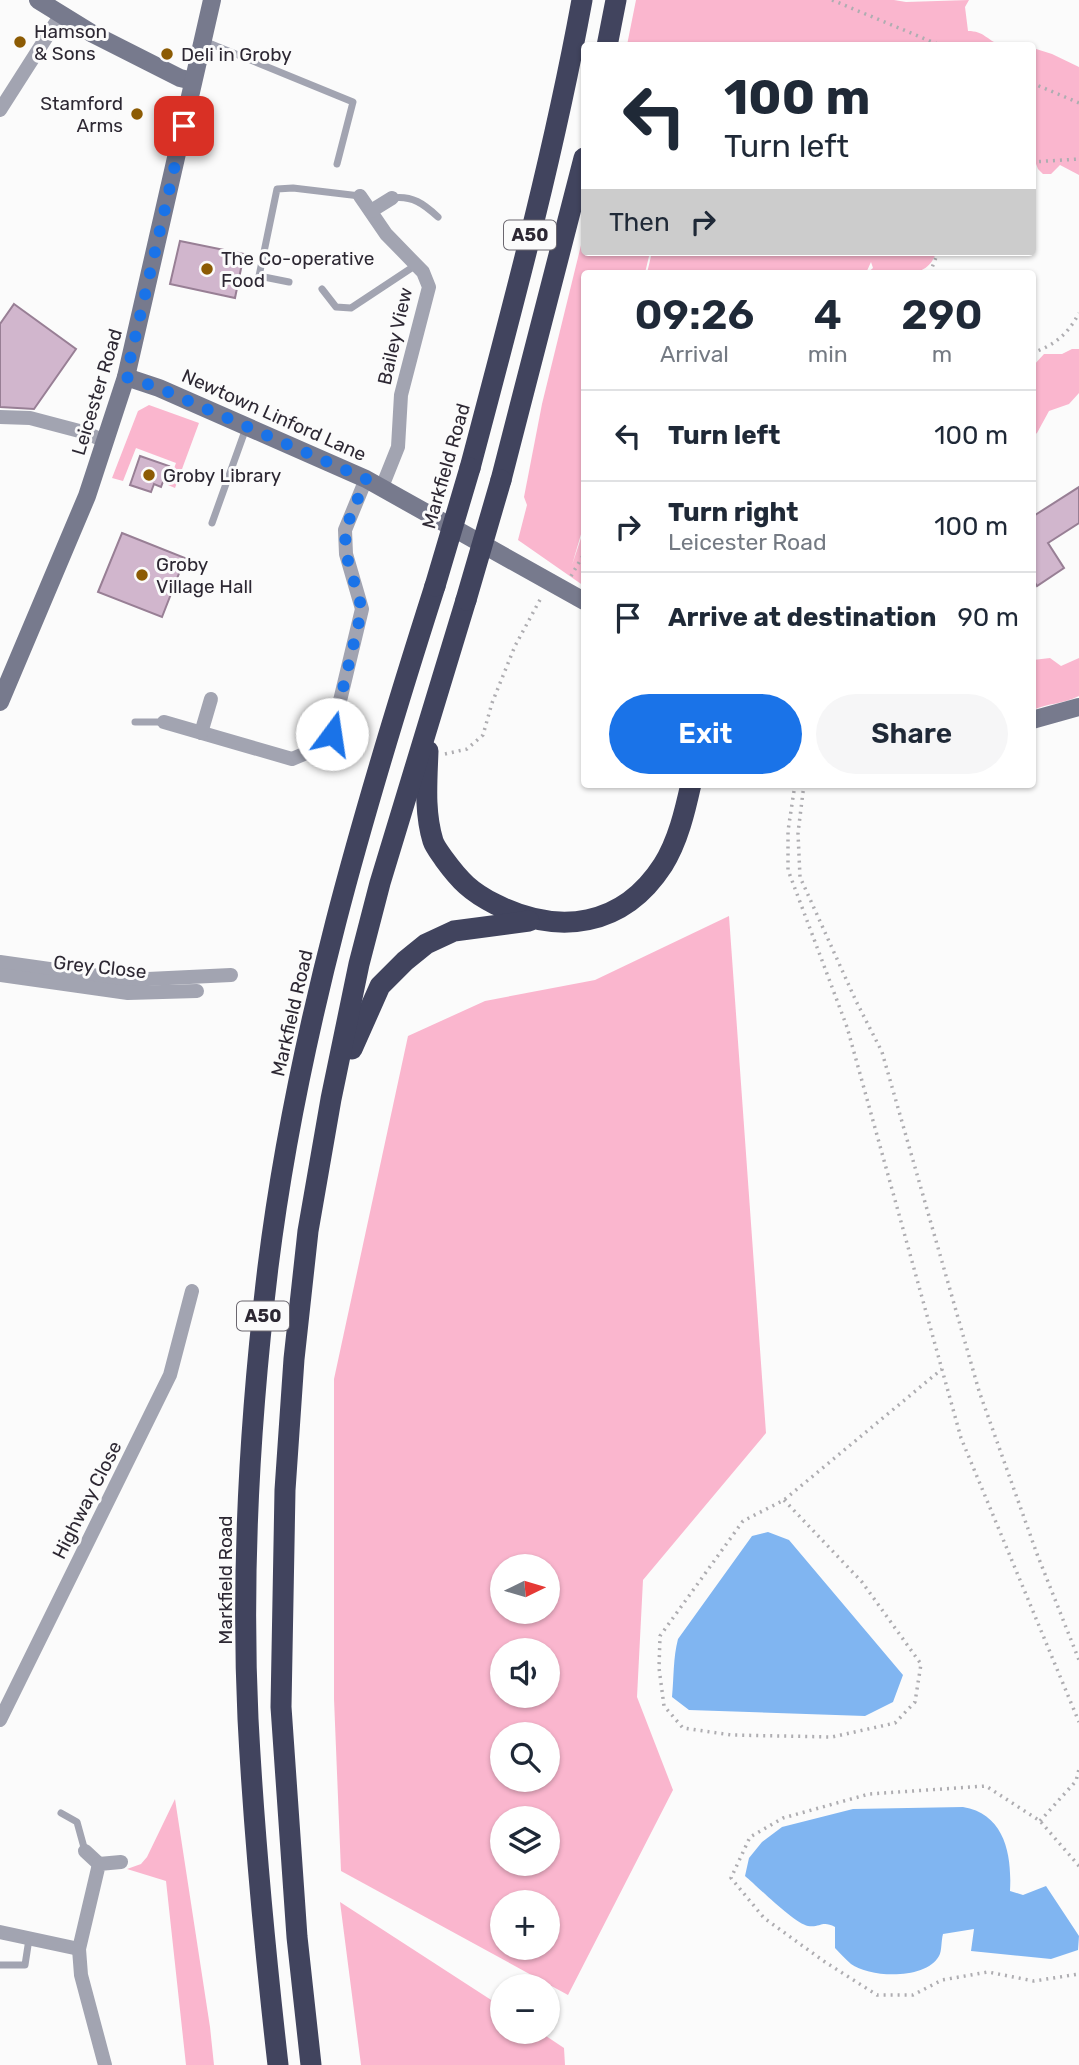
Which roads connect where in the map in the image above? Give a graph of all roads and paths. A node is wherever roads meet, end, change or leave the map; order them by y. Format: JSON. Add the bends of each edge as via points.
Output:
{"nodes":[{"id":1,"x":38,"y":0,"type":"edge"},
{"id":2,"x":212,"y":0,"type":"edge"},
{"id":3,"x":582,"y":0,"type":"edge"},
{"id":4,"x":616,"y":0,"type":"edge"},
{"id":5,"x":832,"y":0,"type":"edge"},
{"id":6,"x":60,"y":16,"type":"junction"},
{"id":7,"x":203,"y":41,"type":"junction"},
{"id":8,"x":608,"y":42,"type":"edge"},
{"id":9,"x":932,"y":42,"type":"edge"},
{"id":10,"x":193,"y":81,"type":"junction"},
{"id":11,"x":1036,"y":85,"type":"edge"},
{"id":12,"x":1079,"y":103,"type":"edge"},
{"id":13,"x":0,"y":110,"type":"edge"},
{"id":14,"x":1079,"y":159,"type":"edge"},
{"id":15,"x":1036,"y":162,"type":"edge"},
{"id":16,"x":337,"y":164,"type":"dead end"},
{"id":17,"x":581,"y":170,"type":"edge"},
{"id":18,"x":360,"y":195,"type":"joint"},
{"id":19,"x":393,"y":198,"type":"joint"},
{"id":20,"x":372,"y":211,"type":"junction"},
{"id":21,"x":438,"y":217,"type":"dead end"},
{"id":22,"x":416,"y":265,"type":"junction"},
{"id":23,"x":289,"y":282,"type":"dead end"},
{"id":24,"x":322,"y":289,"type":"dead end"},
{"id":25,"x":1079,"y":313,"type":"edge"},
{"id":26,"x":1036,"y":351,"type":"edge"},
{"id":27,"x":126,"y":377,"type":"junction"},
{"id":28,"x":0,"y":417,"type":"edge"},
{"id":29,"x":247,"y":427,"type":"junction"},
{"id":30,"x":104,"y":441,"type":"junction"},
{"id":31,"x":366,"y":479,"type":"junction"},
{"id":32,"x":383,"y":487,"type":"junction"},
{"id":33,"x":212,"y":523,"type":"dead end"},
{"id":34,"x":581,"y":558,"type":"edge"},
{"id":35,"x":557,"y":587,"type":"junction"},
{"id":36,"x":581,"y":599,"type":"edge"},
{"id":37,"x":211,"y":699,"type":"dead end"},
{"id":38,"x":0,"y":702,"type":"edge"},
{"id":39,"x":1079,"y":707,"type":"edge"},
{"id":40,"x":430,"y":716,"type":"junction"},
{"id":41,"x":1036,"y":719,"type":"edge"},
{"id":42,"x":135,"y":722,"type":"dead end"},
{"id":43,"x":164,"y":722,"type":"joint"},
{"id":44,"x":201,"y":733,"type":"junction"},
{"id":45,"x":690,"y":788,"type":"edge"},
{"id":46,"x":794,"y":788,"type":"edge"},
{"id":47,"x":804,"y":788,"type":"edge"},
{"id":48,"x":534,"y":920,"type":"junction"},
{"id":49,"x":0,"y":962,"type":"edge"},
{"id":50,"x":0,"y":975,"type":"edge"},
{"id":51,"x":231,"y":975,"type":"dead end"},
{"id":52,"x":197,"y":991,"type":"dead end"},
{"id":53,"x":331,"y":1099,"type":"junction"},
{"id":54,"x":192,"y":1291,"type":"dead end"},
{"id":55,"x":942,"y":1369,"type":"junction"},
{"id":56,"x":784,"y":1500,"type":"junction"},
{"id":57,"x":1079,"y":1660,"type":"edge"},
{"id":58,"x":0,"y":1720,"type":"edge"},
{"id":59,"x":1079,"y":1723,"type":"edge"},
{"id":60,"x":1079,"y":1769,"type":"edge"},
{"id":61,"x":61,"y":1813,"type":"dead end"},
{"id":62,"x":1040,"y":1821,"type":"junction"},
{"id":63,"x":85,"y":1851,"type":"joint"},
{"id":64,"x":121,"y":1862,"type":"dead end"},
{"id":65,"x":99,"y":1864,"type":"junction"},
{"id":66,"x":1079,"y":1866,"type":"edge"},
{"id":67,"x":0,"y":1932,"type":"edge"},
{"id":68,"x":29,"y":1938,"type":"junction"},
{"id":69,"x":79,"y":1949,"type":"junction"},
{"id":70,"x":0,"y":1965,"type":"edge"},
{"id":71,"x":1079,"y":1974,"type":"edge"},
{"id":72,"x":105,"y":2065,"type":"edge"},
{"id":73,"x":278,"y":2065,"type":"edge"},
{"id":74,"x":311,"y":2065,"type":"edge"}],
"edges":[{"from":1,"to":6,"type":"street"},
{"from":2,"to":7,"type":"street"},
{"from":3,"to":73,"type":"highway","name":"Markfield Road","number":"A50","bridge":true,"via":[[522,273],[470,468],[343,892],[287,1145],[268,1266],[249,1485],[248,1690],[264,1938]]},
{"from":4,"to":8,"type":"highway"},
{"from":5,"to":9,"type":"path"},
{"from":6,"to":10,"type":"street"},
{"from":6,"to":13,"type":"street"},
{"from":7,"to":10,"type":"street"},
{"from":7,"to":16,"type":"lane","via":[[354,102]]},
{"from":10,"to":27,"type":"street","name":"Leicester Road"},
{"from":11,"to":12,"type":"path"},
{"from":14,"to":15,"type":"path"},
{"from":17,"to":40,"type":"highway","number":"A50","bridge":true,"via":[[501,480]]},
{"from":18,"to":20,"type":"street","name":"Bailey View"},
{"from":18,"to":23,"type":"lane","via":[[277,189],[259,276]]},
{"from":19,"to":20,"type":"street"},
{"from":19,"to":21,"type":"lane","via":[[404,196],[423,203]]},
{"from":20,"to":22,"type":"street","name":"Bailey View","via":[[386,234]]},
{"from":22,"to":24,"type":"lane","via":[[351,308],[336,307]]},
{"from":22,"to":32,"type":"street","name":"Bailey View","via":[[429,287],[401,395],[398,447]]},
{"from":25,"to":26,"type":"path","via":[[1069,331]]},
{"from":27,"to":29,"type":"street","name":"Newtown Linford Lane"},
{"from":27,"to":30,"type":"street","name":"Leicester Road"},
{"from":28,"to":30,"type":"street","via":[[30,418]]},
{"from":29,"to":31,"type":"street","name":"Newtown Linford Lane"},
{"from":29,"to":33,"type":"lane"},
{"from":30,"to":38,"type":"street","name":"Leicester Road","via":[[87,496]]},
{"from":31,"to":32,"type":"street","name":"Newtown Linford Lane"},
{"from":31,"to":44,"type":"street","via":[[345,530],[346,554],[362,609],[332,734],[316,749],[292,759]]},
{"from":32,"to":35,"type":"street","name":"Newtown Linford Lane"},
{"from":34,"to":35,"type":"path"},
{"from":35,"to":36,"type":"street","name":"Newtown Linford Lane"},
{"from":35,"to":40,"type":"path","via":[[515,646],[483,735],[467,749],[445,754]]},
{"from":37,"to":44,"type":"street"},
{"from":39,"to":41,"type":"street"},
{"from":40,"to":48,"type":"highway","via":[[426,801],[433,843],[466,887]]},
{"from":40,"to":53,"type":"highway","number":"A50","via":[[359,964]]},
{"from":42,"to":43,"type":"lane"},
{"from":43,"to":44,"type":"street"},
{"from":45,"to":48,"type":"highway","via":[[674,843],[663,865],[636,897],[609,915],[558,924]]},
{"from":46,"to":55,"type":"path","via":[[788,870],[847,1027]]},
{"from":47,"to":57,"type":"path","via":[[798,833],[800,877],[882,1052],[979,1391]]},
{"from":48,"to":53,"type":"highway","via":[[454,931],[426,944],[405,961],[380,986]]},
{"from":49,"to":51,"type":"street","via":[[127,980]]},
{"from":50,"to":52,"type":"street","name":"Grey Close","via":[[128,993]]},
{"from":53,"to":74,"type":"highway","number":"A50","via":[[308,1231],[285,1490],[281,1707]]},
{"from":54,"to":58,"type":"street","name":"Highway Close","via":[[170,1375]]},
{"from":55,"to":56,"type":"path"},
{"from":55,"to":59,"type":"path","via":[[961,1438]]},
{"from":56,"to":56,"type":"path","via":[[863,1582],[921,1664],[915,1702],[895,1723],[832,1737],[682,1728],[664,1706],[660,1636],[743,1521]]},
{"from":60,"to":62,"type":"path","via":[[1076,1781]]},
{"from":61,"to":63,"type":"lane","via":[[77,1822]]},
{"from":62,"to":66,"type":"path"},
{"from":62,"to":71,"type":"path","via":[[986,1786],[869,1794],[783,1818],[750,1837],[731,1878],[764,1918],[877,1995],[913,1994],[942,1980],[988,1972],[1034,1981]]},
{"from":63,"to":65,"type":"street"},
{"from":64,"to":65,"type":"street"},
{"from":65,"to":69,"type":"street"},
{"from":67,"to":68,"type":"street"},
{"from":68,"to":69,"type":"street"},
{"from":68,"to":70,"type":"lane","via":[[25,1965]]},
{"from":69,"to":72,"type":"street","via":[[81,1975]]}]}
